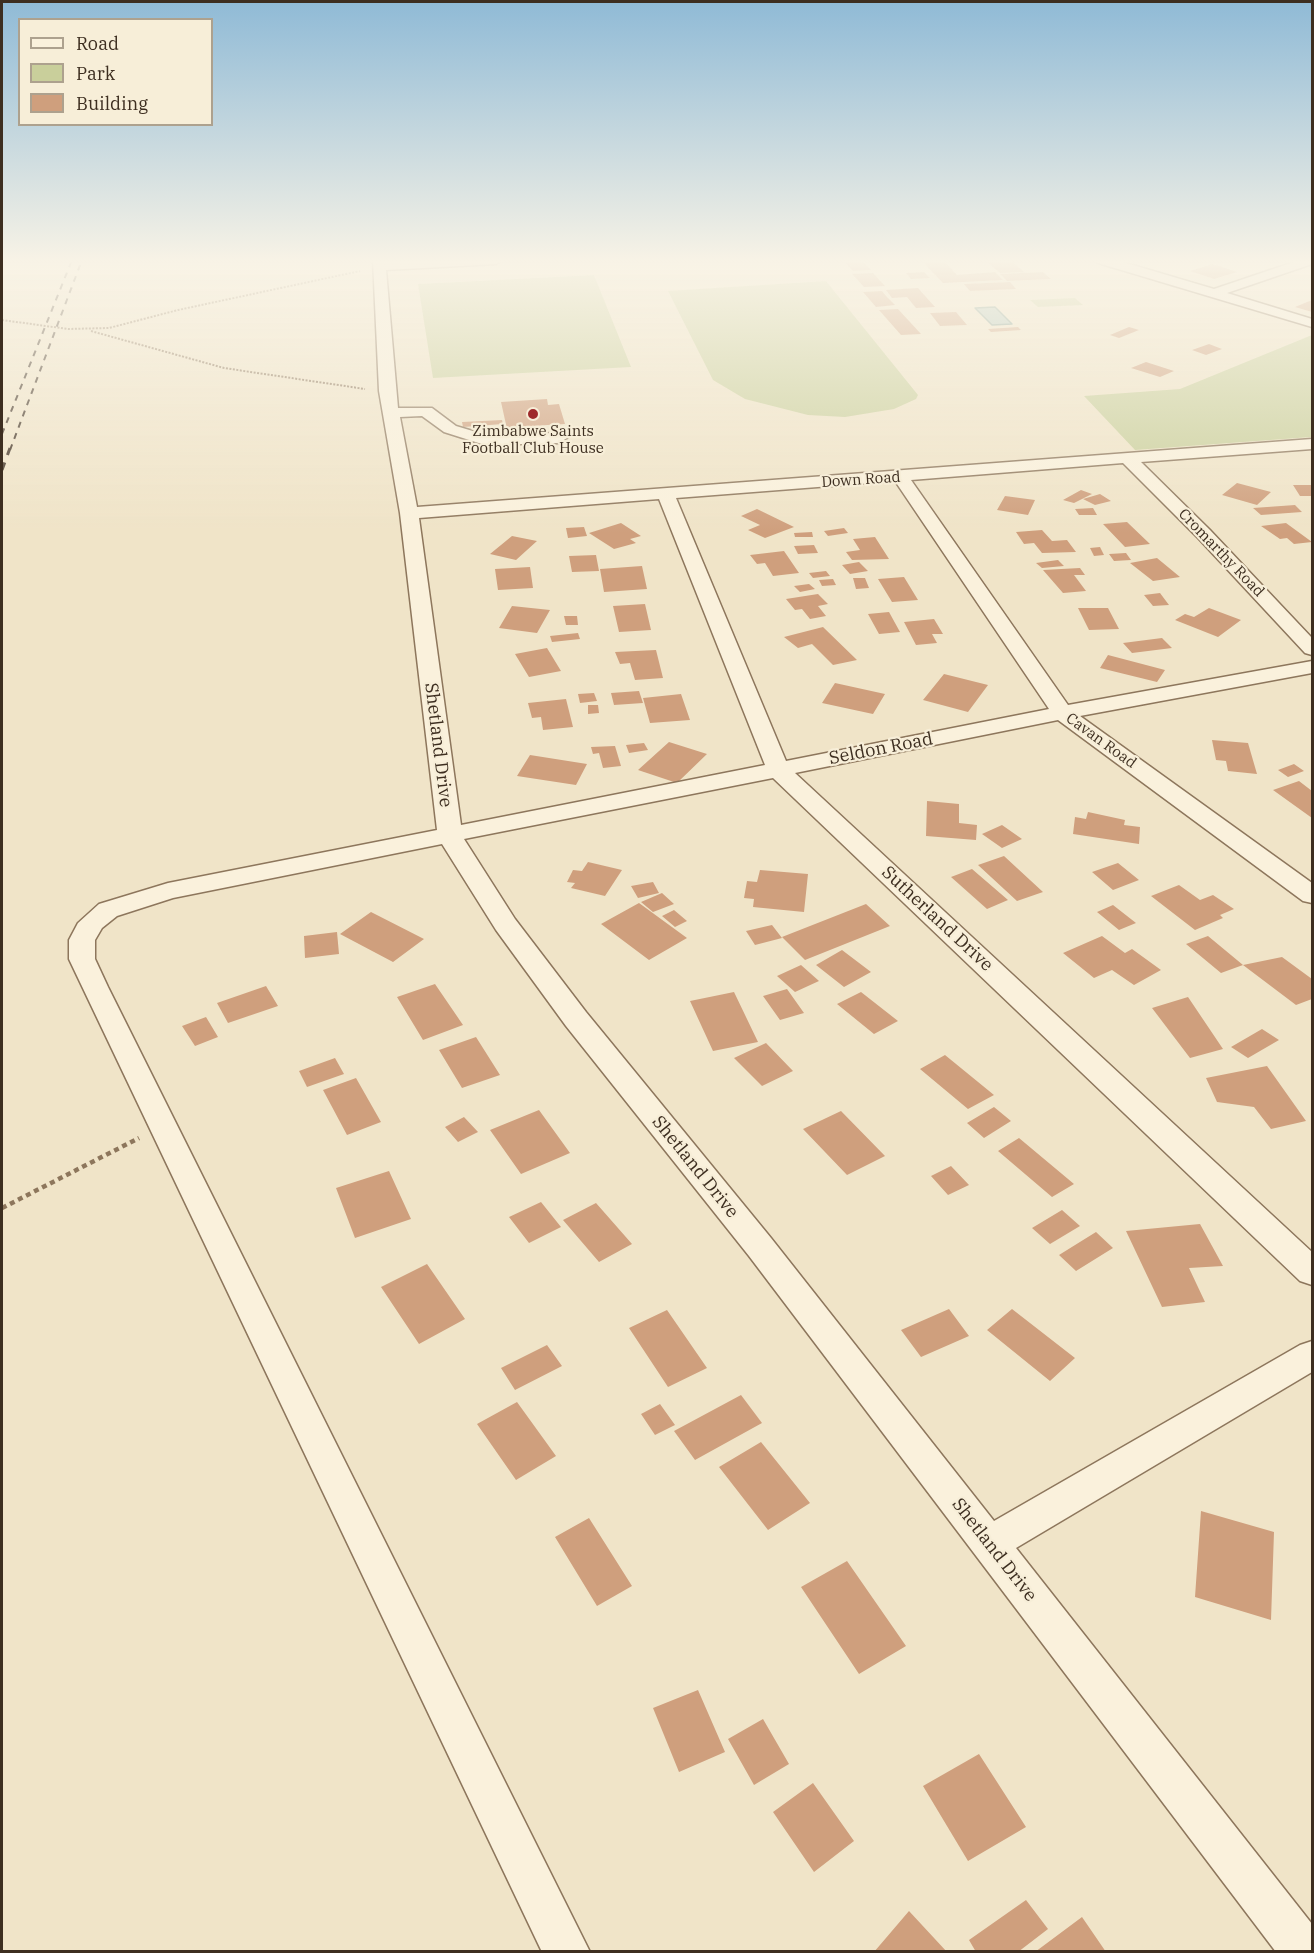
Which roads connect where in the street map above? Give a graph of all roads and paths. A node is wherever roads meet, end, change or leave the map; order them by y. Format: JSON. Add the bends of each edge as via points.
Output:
{"nodes":[{"id":1,"x":164,"y":351,"type":"edge"},
{"id":2,"x":385,"y":351,"type":"edge"},
{"id":3,"x":389,"y":402,"type":"junction"},
{"id":4,"x":559,"y":438,"type":"dead end"},
{"id":5,"x":1309,"y":446,"type":"edge"},
{"id":6,"x":1127,"y":458,"type":"junction"},
{"id":7,"x":902,"y":477,"type":"junction"},
{"id":8,"x":666,"y":494,"type":"junction"},
{"id":9,"x":410,"y":513,"type":"junction"},
{"id":10,"x":1312,"y":649,"type":"edge"},
{"id":11,"x":1312,"y":667,"type":"edge"},
{"id":12,"x":1062,"y":713,"type":"junction"},
{"id":13,"x":778,"y":770,"type":"junction"},
{"id":14,"x":450,"y":837,"type":"junction"},
{"id":15,"x":1312,"y":894,"type":"edge"},
{"id":16,"x":160,"y":1127,"type":"junction"},
{"id":17,"x":2,"y":1208,"type":"edge"},
{"id":18,"x":1312,"y":1272,"type":"edge"},
{"id":19,"x":1312,"y":1355,"type":"edge"},
{"id":20,"x":989,"y":1545,"type":"junction"},
{"id":21,"x":567,"y":1952,"type":"edge"},
{"id":22,"x":1305,"y":1952,"type":"edge"}],
"edges":[{"from":1,"to":3,"type":"path","via":[[224,368],[314,383]]},
{"from":2,"to":3,"type":"street","name":"Shetland Drive"},
{"from":3,"to":4,"type":"street","via":[[426,411],[450,429],[485,440]]},
{"from":3,"to":9,"type":"street","name":"Shetland Drive"},
{"from":5,"to":6,"type":"street","name":"Down Road"},
{"from":6,"to":7,"type":"street","name":"Down Road"},
{"from":6,"to":10,"type":"street","name":"Cromarthy Road"},
{"from":7,"to":8,"type":"street","name":"Down Road"},
{"from":7,"to":12,"type":"street","name":"Cavan Road"},
{"from":8,"to":9,"type":"street","name":"Down Road"},
{"from":8,"to":13,"type":"street","name":"Sutherland Drive"},
{"from":9,"to":14,"type":"street","name":"Shetland Drive"},
{"from":11,"to":12,"type":"street","name":"Seldon Road"},
{"from":12,"to":13,"type":"street","name":"Seldon Road"},
{"from":12,"to":15,"type":"street","name":"Cavan Road"},
{"from":13,"to":14,"type":"street","name":"Seldon Road"},
{"from":13,"to":18,"type":"street","name":"Sutherland Drive"},
{"from":14,"to":16,"type":"street","name":"Seldon Road","via":[[168,891],[108,910],[91,923],[82,940],[82,959]]},
{"from":14,"to":20,"type":"street","name":"Shetland Drive","via":[[505,924],[576,1019],[760,1247]]},
{"from":16,"to":17,"type":"path"},
{"from":16,"to":21,"type":"street","name":"Seldon Road"},
{"from":19,"to":20,"type":"street"},
{"from":20,"to":22,"type":"street","name":"Shetland Drive"}]}
